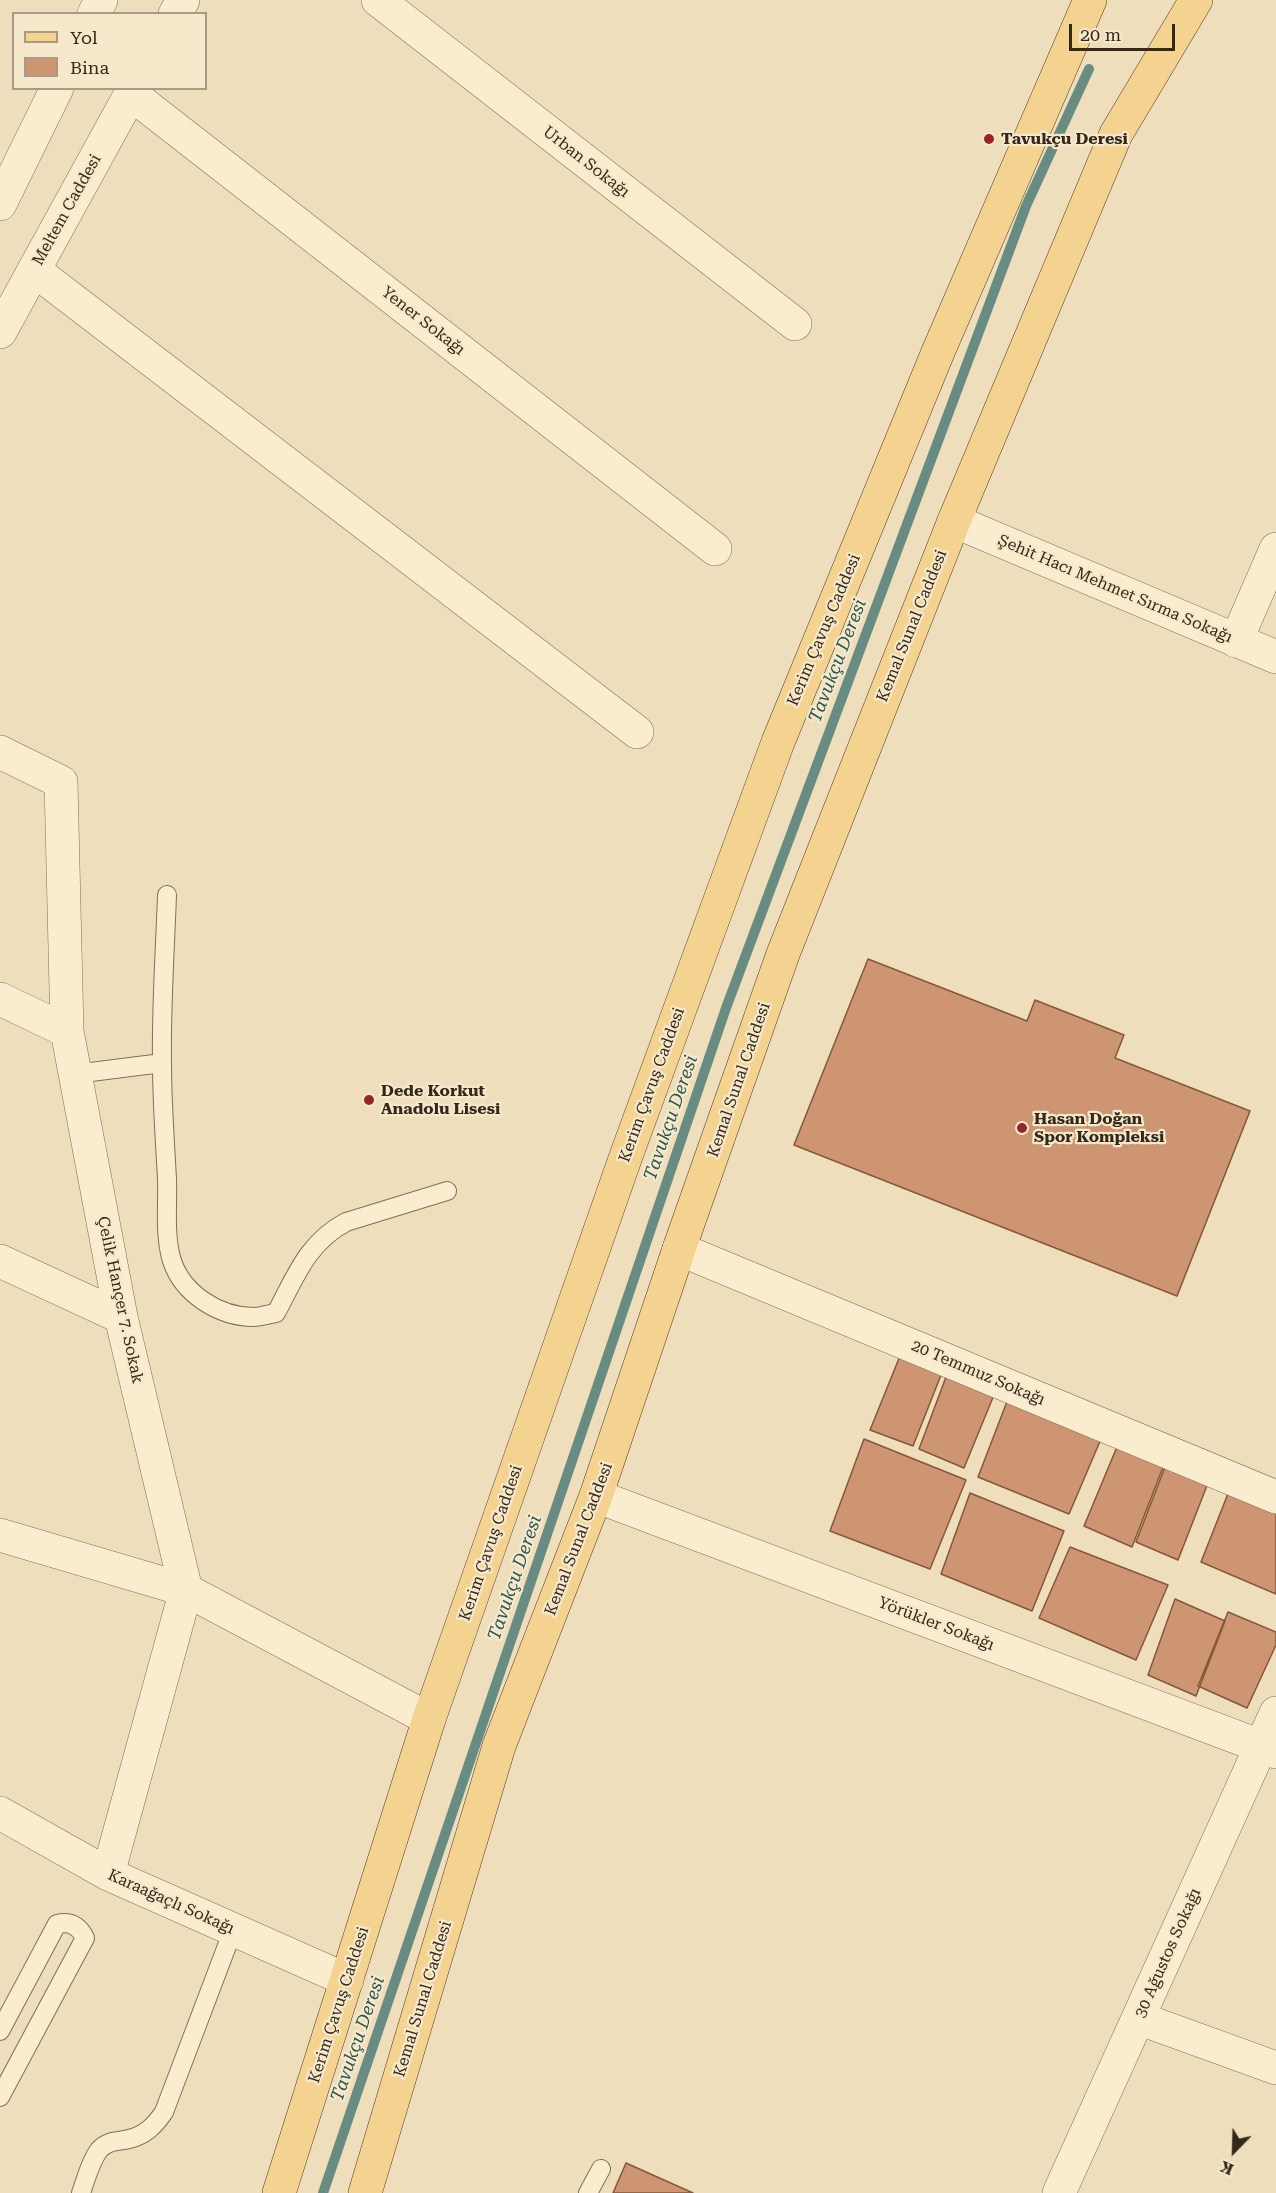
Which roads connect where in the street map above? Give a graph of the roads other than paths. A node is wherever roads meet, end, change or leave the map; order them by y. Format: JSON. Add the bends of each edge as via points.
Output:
{"nodes":[{"id":1,"x":378,"y":0,"type":"edge"},
{"id":2,"x":1090,"y":0,"type":"edge"},
{"id":3,"x":1196,"y":0,"type":"edge"},
{"id":4,"x":56,"y":90,"type":"edge"},
{"id":5,"x":133,"y":91,"type":"edge"},
{"id":6,"x":0,"y":204,"type":"edge"},
{"id":7,"x":34,"y":270,"type":"junction"},
{"id":8,"x":795,"y":324,"type":"dead end"},
{"id":9,"x":0,"y":332,"type":"edge"},
{"id":10,"x":954,"y":521,"type":"junction"},
{"id":11,"x":715,"y":549,"type":"dead end"},
{"id":12,"x":1276,"y":549,"type":"edge"},
{"id":13,"x":1236,"y":641,"type":"junction"},
{"id":14,"x":1276,"y":657,"type":"edge"},
{"id":15,"x":637,"y":732,"type":"dead end"},
{"id":16,"x":0,"y":752,"type":"edge"},
{"id":17,"x":167,"y":895,"type":"dead end"},
{"id":18,"x":0,"y":999,"type":"edge"},
{"id":19,"x":67,"y":1031,"type":"junction"},
{"id":20,"x":162,"y":1064,"type":"junction"},
{"id":21,"x":75,"y":1074,"type":"junction"},
{"id":22,"x":447,"y":1191,"type":"dead end"},
{"id":23,"x":680,"y":1249,"type":"junction"},
{"id":24,"x":0,"y":1261,"type":"edge"},
{"id":25,"x":121,"y":1317,"type":"junction"},
{"id":26,"x":596,"y":1496,"type":"junction"},
{"id":27,"x":1276,"y":1497,"type":"edge"},
{"id":28,"x":0,"y":1535,"type":"edge"},
{"id":29,"x":186,"y":1590,"type":"junction"},
{"id":30,"x":1276,"y":1713,"type":"edge"},
{"id":31,"x":429,"y":1719,"type":"junction"},
{"id":32,"x":1269,"y":1749,"type":"edge"},
{"id":33,"x":0,"y":1813,"type":"edge"},
{"id":34,"x":108,"y":1874,"type":"junction"},
{"id":35,"x":233,"y":1930,"type":"junction"},
{"id":36,"x":347,"y":1980,"type":"junction"},
{"id":37,"x":1138,"y":2018,"type":"junction"},
{"id":38,"x":0,"y":2031,"type":"edge"},
{"id":39,"x":1276,"y":2068,"type":"edge"},
{"id":40,"x":6,"y":2072,"type":"edge"},
{"id":41,"x":0,"y":2097,"type":"edge"},
{"id":42,"x":600,"y":2169,"type":"dead end"},
{"id":43,"x":81,"y":2193,"type":"edge"},
{"id":44,"x":279,"y":2193,"type":"edge"},
{"id":45,"x":365,"y":2193,"type":"edge"},
{"id":46,"x":588,"y":2193,"type":"edge"},
{"id":47,"x":1059,"y":2193,"type":"edge"}],
"edges":[{"from":1,"to":8,"type":"street","name":"Urban Sokağı"},
{"from":2,"to":31,"type":"main road","name":"Kerim Çavuş Caddesi","via":[[938,352],[777,742],[622,1168]]},
{"from":3,"to":10,"type":"main road","name":"Kemal Sunal Caddesi","via":[[1116,134]]},
{"from":4,"to":6,"type":"street"},
{"from":5,"to":7,"type":"street","name":"Meltem Caddesi"},
{"from":5,"to":11,"type":"street","name":"Yener Sokağı"},
{"from":7,"to":9,"type":"street","name":"Meltem Caddesi"},
{"from":7,"to":15,"type":"street"},
{"from":10,"to":13,"type":"street","name":"Şehit Hacı Mehmet Sırma Sokağı"},
{"from":10,"to":23,"type":"main road","name":"Kemal Sunal Caddesi","via":[[783,954]]},
{"from":12,"to":13,"type":"street"},
{"from":13,"to":14,"type":"street","name":"Şehit Hacı Mehmet Sırma Sokağı"},
{"from":16,"to":19,"type":"street","name":"Çelik Hançer 7. Sokak","via":[[61,782]]},
{"from":17,"to":20,"type":"lane"},
{"from":18,"to":19,"type":"street"},
{"from":19,"to":21,"type":"street","name":"Çelik Hançer 7. Sokak"},
{"from":20,"to":21,"type":"lane"},
{"from":20,"to":22,"type":"lane","via":[[172,1261],[182,1280],[213,1307],[255,1317],[276,1313],[310,1251],[331,1230]]},
{"from":21,"to":25,"type":"street","name":"Çelik Hançer 7. Sokak"},
{"from":23,"to":26,"type":"main road","name":"Kemal Sunal Caddesi"},
{"from":23,"to":27,"type":"street","name":"20 Temmuz Sokağı"},
{"from":24,"to":25,"type":"street"},
{"from":25,"to":29,"type":"street","name":"Çelik Hançer 7. Sokak"},
{"from":26,"to":32,"type":"street","name":"Yörükler Sokağı"},
{"from":26,"to":45,"type":"main road","name":"Kemal Sunal Caddesi","via":[[499,1746]]},
{"from":28,"to":29,"type":"street"},
{"from":29,"to":31,"type":"street"},
{"from":29,"to":34,"type":"street","name":"Çelik Hançer 7. Sokak"},
{"from":30,"to":32,"type":"street","name":"30 Ağustos Sokağı"},
{"from":31,"to":36,"type":"main road","name":"Kerim Çavuş Caddesi"},
{"from":32,"to":37,"type":"street","name":"30 Ağustos Sokağı"},
{"from":33,"to":34,"type":"street","name":"Karaağaçlı Sokağı"},
{"from":34,"to":35,"type":"street","name":"Karaağaçlı Sokağı"},
{"from":35,"to":36,"type":"street","name":"Karaağaçlı Sokağı"},
{"from":35,"to":43,"type":"lane","via":[[164,2112],[149,2131],[107,2143],[100,2149]]},
{"from":36,"to":44,"type":"main road","name":"Kerim Çavuş Caddesi"},
{"from":37,"to":39,"type":"street"},
{"from":37,"to":47,"type":"street","name":"30 Ağustos Sokağı"},
{"from":38,"to":40,"type":"lane","via":[[57,1924],[64,1922],[77,1927],[85,1938]]},
{"from":40,"to":41,"type":"lane"},
{"from":42,"to":46,"type":"lane"}]}
